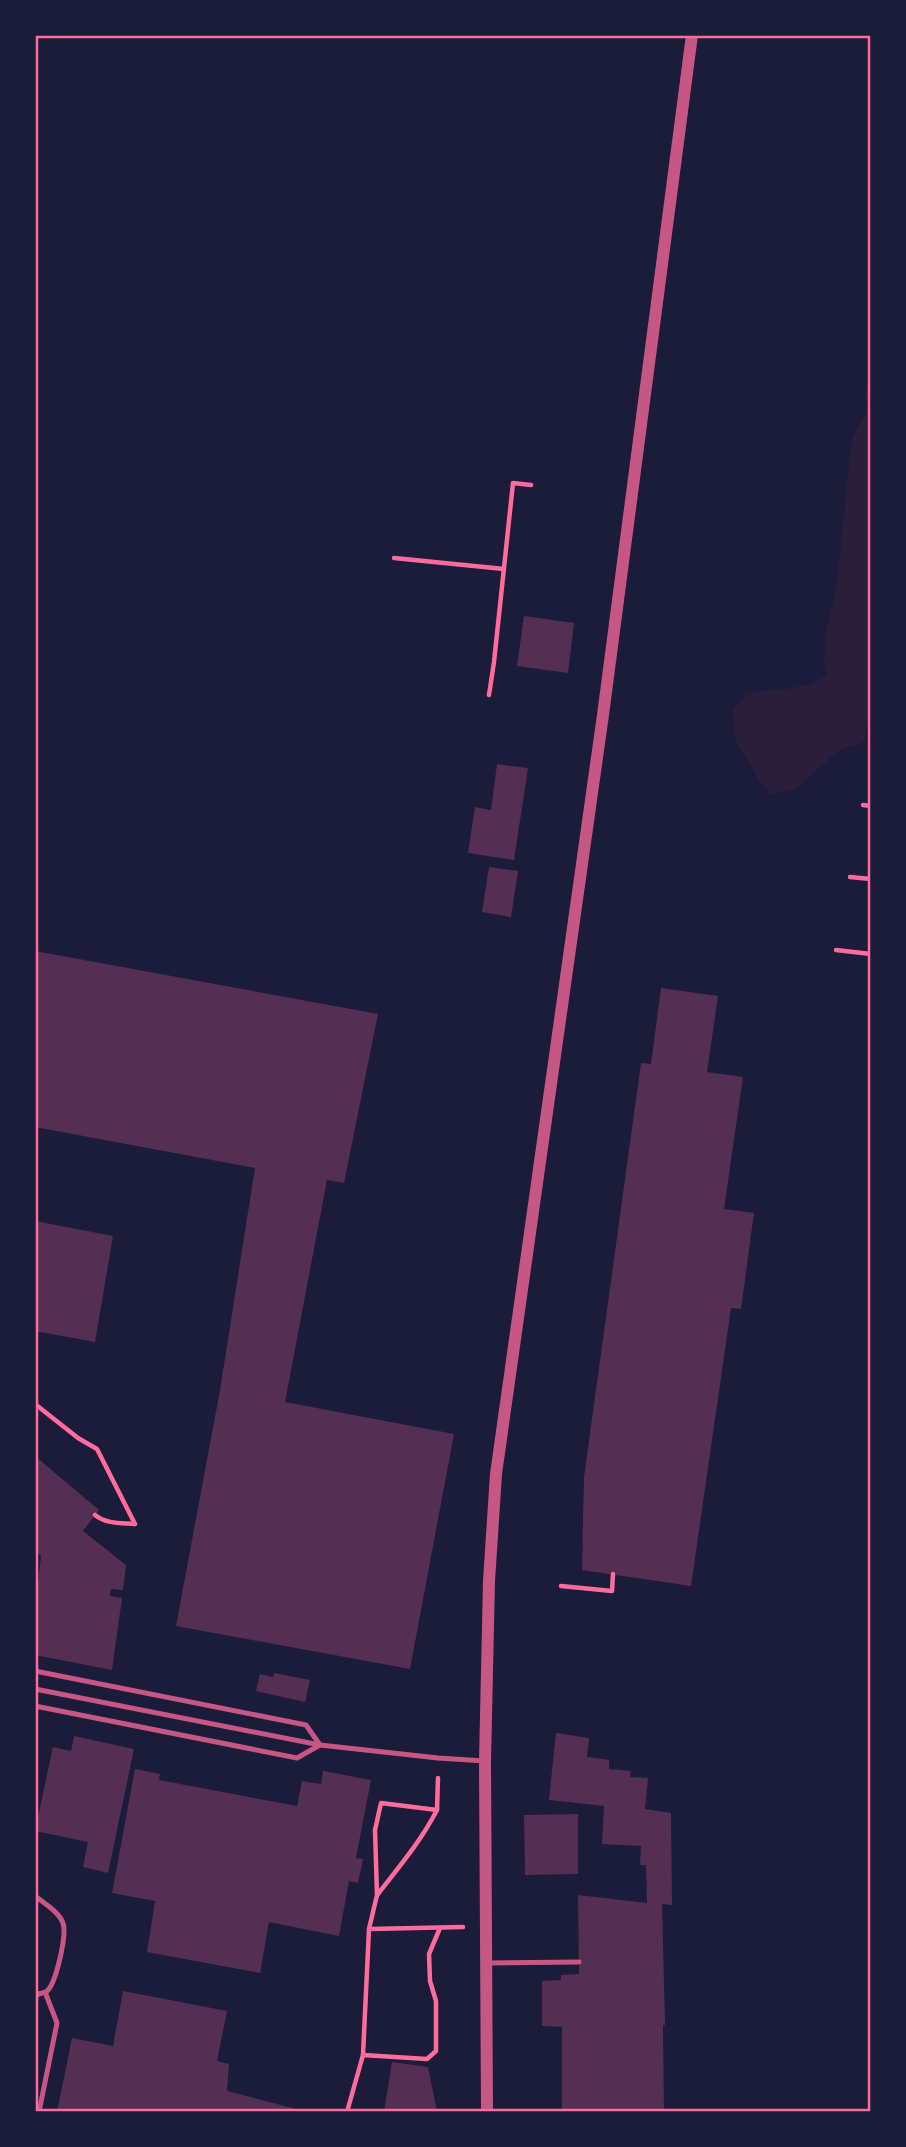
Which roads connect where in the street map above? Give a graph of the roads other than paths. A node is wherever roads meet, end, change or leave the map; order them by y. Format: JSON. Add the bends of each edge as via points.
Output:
{"nodes":[{"id":1,"x":692,"y":35,"type":"edge"},
{"id":2,"x":35,"y":1671,"type":"edge"},
{"id":3,"x":35,"y":1689,"type":"edge"},
{"id":4,"x":35,"y":1706,"type":"edge"},
{"id":5,"x":320,"y":1745,"type":"junction"},
{"id":6,"x":485,"y":1761,"type":"junction"},
{"id":7,"x":35,"y":1896,"type":"edge"},
{"id":8,"x":579,"y":1962,"type":"dead end"},
{"id":9,"x":486,"y":1963,"type":"junction"},
{"id":10,"x":45,"y":1992,"type":"junction"},
{"id":11,"x":35,"y":1995,"type":"edge"},
{"id":12,"x":39,"y":2112,"type":"edge"},
{"id":13,"x":487,"y":2112,"type":"edge"}],
"edges":[{"from":1,"to":6,"type":"street","via":[[496,1474]]},
{"from":2,"to":5,"type":"lane","via":[[306,1725]]},
{"from":3,"to":5,"type":"lane"},
{"from":4,"to":5,"type":"lane","via":[[298,1758]]},
{"from":5,"to":6,"type":"lane"},
{"from":6,"to":9,"type":"street"},
{"from":7,"to":10,"type":"lane","via":[[63,1923],[55,1980]]},
{"from":8,"to":9,"type":"lane"},
{"from":9,"to":13,"type":"street"},
{"from":10,"to":11,"type":"lane"},
{"from":10,"to":12,"type":"lane","via":[[57,2023]]}]}
